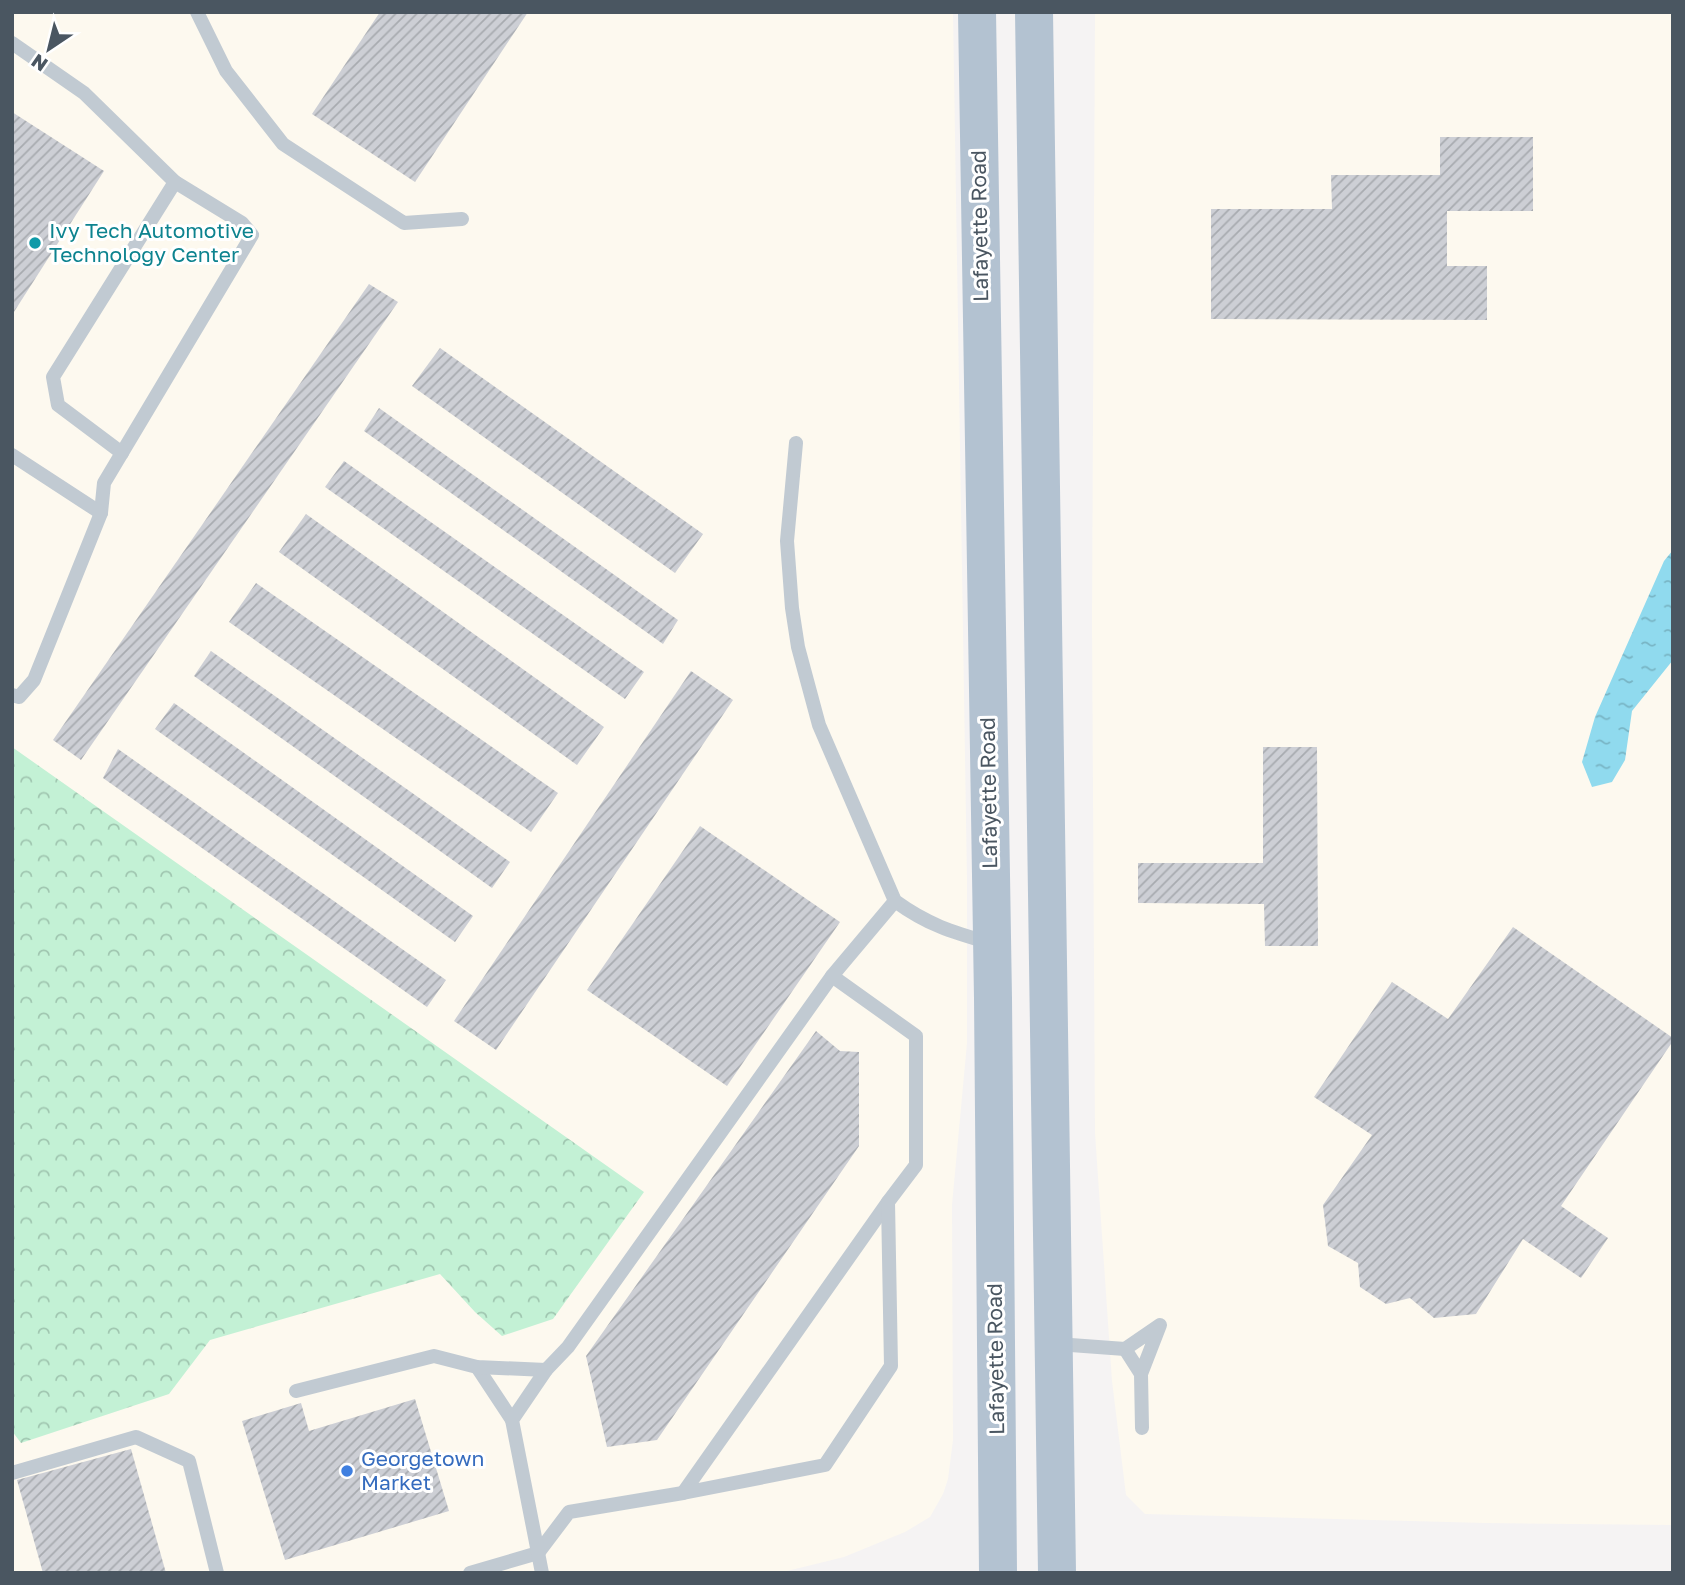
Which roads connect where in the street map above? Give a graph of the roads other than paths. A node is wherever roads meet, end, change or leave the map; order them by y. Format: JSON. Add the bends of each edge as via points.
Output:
{"nodes":[{"id":1,"x":197,"y":12,"type":"edge"},
{"id":2,"x":976,"y":12,"type":"edge"},
{"id":3,"x":1034,"y":12,"type":"edge"},
{"id":4,"x":12,"y":43,"type":"edge"},
{"id":5,"x":175,"y":182,"type":"junction"},
{"id":6,"x":462,"y":219,"type":"dead end"},
{"id":7,"x":796,"y":443,"type":"dead end"},
{"id":8,"x":122,"y":453,"type":"junction"},
{"id":9,"x":12,"y":455,"type":"edge"},
{"id":10,"x":102,"y":513,"type":"junction"},
{"id":11,"x":12,"y":695,"type":"edge"},
{"id":12,"x":895,"y":901,"type":"junction"},
{"id":13,"x":992,"y":943,"type":"junction"},
{"id":14,"x":832,"y":976,"type":"junction"},
{"id":15,"x":888,"y":1202,"type":"junction"},
{"id":16,"x":1054,"y":1344,"type":"junction"},
{"id":17,"x":1125,"y":1349,"type":"junction"},
{"id":18,"x":477,"y":1367,"type":"junction"},
{"id":19,"x":546,"y":1370,"type":"junction"},
{"id":20,"x":1141,"y":1374,"type":"junction"},
{"id":21,"x":296,"y":1391,"type":"dead end"},
{"id":22,"x":512,"y":1420,"type":"junction"},
{"id":23,"x":1142,"y":1428,"type":"dead end"},
{"id":24,"x":12,"y":1473,"type":"edge"},
{"id":25,"x":683,"y":1493,"type":"junction"},
{"id":26,"x":538,"y":1553,"type":"junction"},
{"id":27,"x":217,"y":1573,"type":"edge"},
{"id":28,"x":470,"y":1573,"type":"edge"},
{"id":29,"x":542,"y":1573,"type":"edge"},
{"id":30,"x":999,"y":1573,"type":"edge"},
{"id":31,"x":1057,"y":1573,"type":"edge"}],
"edges":[{"from":1,"to":6,"type":"lane","via":[[226,71],[283,144],[404,223]]},
{"from":2,"to":13,"type":"main road","name":"Lafayette Road"},
{"from":3,"to":16,"type":"main road"},
{"from":4,"to":5,"type":"lane","via":[[84,93]]},
{"from":5,"to":8,"type":"lane","via":[[53,377],[58,405]]},
{"from":5,"to":8,"type":"lane","via":[[242,223],[252,235]]},
{"from":7,"to":12,"type":"lane","via":[[787,541],[798,647],[819,725]]},
{"from":8,"to":10,"type":"lane","via":[[104,484]]},
{"from":9,"to":10,"type":"lane"},
{"from":10,"to":11,"type":"lane","via":[[34,680],[19,697]]},
{"from":12,"to":13,"type":"lane","via":[[919,919]]},
{"from":12,"to":14,"type":"lane"},
{"from":13,"to":30,"type":"main road","name":"Lafayette Road"},
{"from":14,"to":15,"type":"lane","via":[[916,1036],[916,1165]]},
{"from":14,"to":19,"type":"lane","via":[[568,1348]]},
{"from":15,"to":25,"type":"lane"},
{"from":15,"to":25,"type":"lane","via":[[891,1366],[825,1465]]},
{"from":16,"to":17,"type":"lane"},
{"from":16,"to":31,"type":"main road"},
{"from":17,"to":20,"type":"lane"},
{"from":17,"to":20,"type":"lane","via":[[1160,1325]]},
{"from":18,"to":19,"type":"lane"},
{"from":18,"to":21,"type":"lane","via":[[434,1356]]},
{"from":18,"to":22,"type":"lane"},
{"from":19,"to":22,"type":"lane"},
{"from":20,"to":23,"type":"lane"},
{"from":22,"to":26,"type":"lane"},
{"from":24,"to":27,"type":"lane","via":[[136,1437],[189,1461]]},
{"from":25,"to":26,"type":"lane","via":[[569,1512]]},
{"from":26,"to":28,"type":"lane"},
{"from":26,"to":29,"type":"lane"}]}
